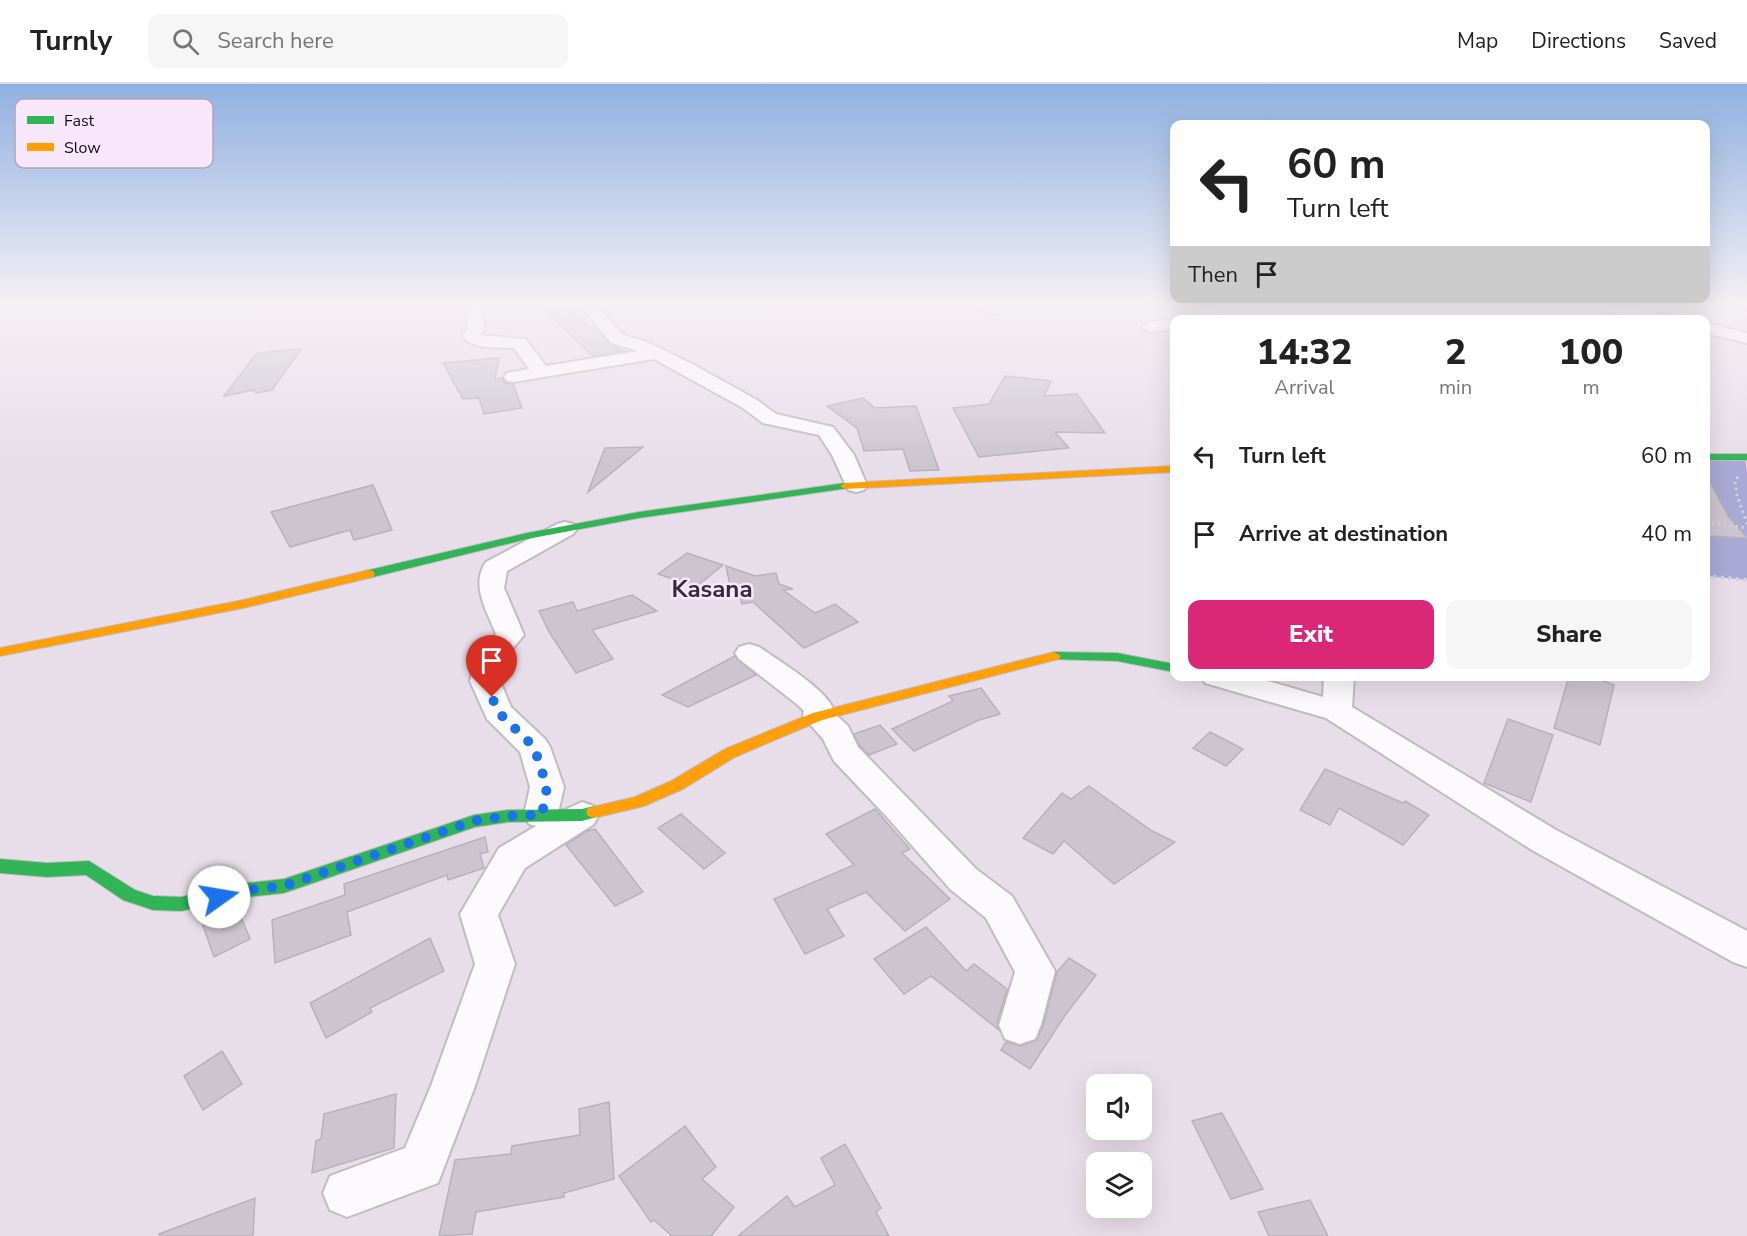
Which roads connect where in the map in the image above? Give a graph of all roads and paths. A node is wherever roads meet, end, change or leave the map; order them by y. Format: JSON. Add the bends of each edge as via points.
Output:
{"nodes":[{"id":1,"x":529,"y":356,"type":"edge"},
{"id":2,"x":645,"y":356,"type":"edge"},
{"id":3,"x":659,"y":356,"type":"edge"},
{"id":4,"x":541,"y":372,"type":"junction"},
{"id":5,"x":513,"y":377,"type":"dead end"},
{"id":6,"x":1710,"y":457,"type":"edge"},
{"id":7,"x":1725,"y":457,"type":"junction"},
{"id":8,"x":1747,"y":457,"type":"edge"},
{"id":9,"x":1170,"y":469,"type":"edge"},
{"id":10,"x":856,"y":485,"type":"junction"},
{"id":11,"x":1710,"y":522,"type":"edge"},
{"id":12,"x":1747,"y":526,"type":"edge"},
{"id":13,"x":565,"y":529,"type":"junction"},
{"id":14,"x":1710,"y":576,"type":"edge"},
{"id":15,"x":1747,"y":580,"type":"edge"},
{"id":16,"x":0,"y":652,"type":"edge"},
{"id":17,"x":749,"y":654,"type":"dead end"},
{"id":18,"x":1170,"y":667,"type":"edge"},
{"id":19,"x":1232,"y":681,"type":"edge"},
{"id":20,"x":1339,"y":681,"type":"edge"},
{"id":21,"x":1337,"y":711,"type":"junction"},
{"id":22,"x":818,"y":716,"type":"junction"},
{"id":23,"x":542,"y":815,"type":"junction"},
{"id":24,"x":582,"y":815,"type":"junction"},
{"id":25,"x":0,"y":866,"type":"edge"},
{"id":26,"x":1747,"y":950,"type":"edge"},
{"id":27,"x":1020,"y":1025,"type":"dead end"},
{"id":28,"x":346,"y":1193,"type":"dead end"}],
"edges":[{"from":1,"to":4,"type":"street"},
{"from":2,"to":4,"type":"street"},
{"from":3,"to":10,"type":"street","via":[[750,404],[770,419],[826,431],[843,455]]},
{"from":4,"to":5,"type":"street"},
{"from":6,"to":7,"type":"main road"},
{"from":7,"to":8,"type":"main road"},
{"from":7,"to":12,"type":"path","via":[[1742,472],[1735,481]]},
{"from":9,"to":10,"type":"main road"},
{"from":10,"to":13,"type":"main road","via":[[639,514]]},
{"from":11,"to":12,"type":"path"},
{"from":13,"to":16,"type":"main road","via":[[243,604]]},
{"from":13,"to":23,"type":"street","via":[[495,567],[491,588],[510,635],[490,657],[485,681],[498,712],[534,747],[547,787]]},
{"from":14,"to":15,"type":"path"},
{"from":17,"to":22,"type":"street","via":[[809,698],[819,709]]},
{"from":18,"to":22,"type":"main road","via":[[1118,657],[1055,656]]},
{"from":19,"to":21,"type":"street"},
{"from":20,"to":21,"type":"street"},
{"from":21,"to":26,"type":"street","via":[[1544,840]]},
{"from":22,"to":24,"type":"main road","via":[[730,753],[648,798]]},
{"from":22,"to":27,"type":"street","via":[[837,734],[845,753],[963,879],[999,907],[1035,971]]},
{"from":23,"to":24,"type":"main road"},
{"from":23,"to":25,"type":"main road","via":[[474,821],[284,886],[181,904],[153,903],[129,895],[89,868]]},
{"from":24,"to":28,"type":"street","via":[[512,858],[480,914],[495,964],[421,1166]]}]}
